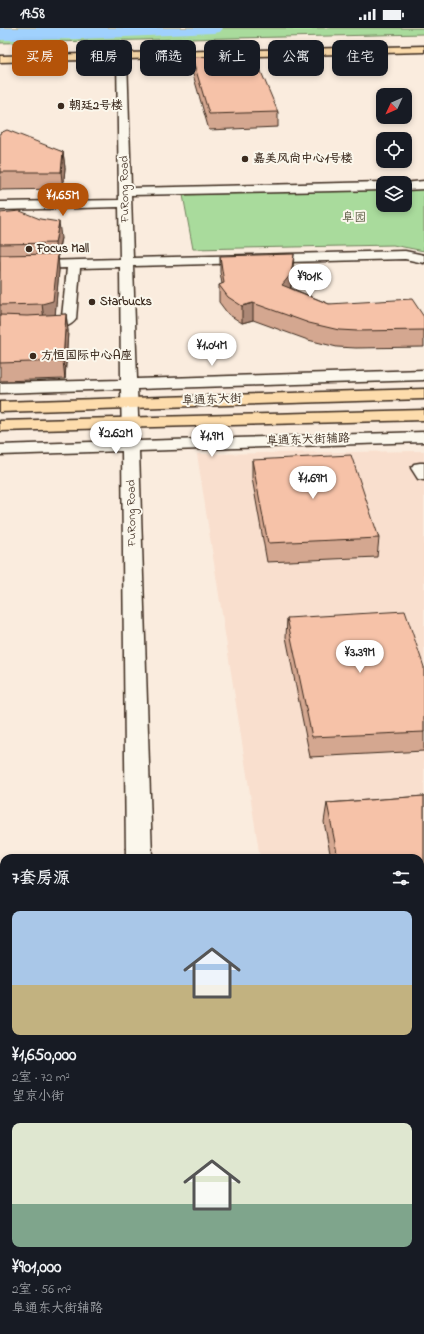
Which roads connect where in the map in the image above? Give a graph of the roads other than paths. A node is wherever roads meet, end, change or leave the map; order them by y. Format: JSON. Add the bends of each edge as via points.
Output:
{"nodes":[{"id":1,"x":424,"y":44,"type":"edge"},
{"id":2,"x":424,"y":50,"type":"edge"},
{"id":3,"x":132,"y":52,"type":"edge"},
{"id":4,"x":132,"y":52,"type":"edge"},
{"id":5,"x":76,"y":55,"type":"edge"},
{"id":6,"x":0,"y":59,"type":"edge"},
{"id":7,"x":122,"y":76,"type":"edge"},
{"id":8,"x":376,"y":186,"type":"edge"},
{"id":9,"x":412,"y":186,"type":"edge"},
{"id":10,"x":424,"y":186,"type":"edge"},
{"id":11,"x":125,"y":198,"type":"junction"},
{"id":12,"x":0,"y":206,"type":"edge"},
{"id":13,"x":424,"y":259,"type":"edge"},
{"id":14,"x":74,"y":264,"type":"junction"},
{"id":15,"x":126,"y":264,"type":"junction"},
{"id":16,"x":0,"y":266,"type":"edge"},
{"id":17,"x":0,"y":327,"type":"edge"},
{"id":18,"x":424,"y":375,"type":"edge"},
{"id":19,"x":129,"y":384,"type":"junction"},
{"id":20,"x":0,"y":388,"type":"edge"},
{"id":21,"x":424,"y":394,"type":"edge"},
{"id":22,"x":130,"y":402,"type":"junction"},
{"id":23,"x":0,"y":407,"type":"edge"},
{"id":24,"x":424,"y":415,"type":"edge"},
{"id":25,"x":130,"y":422,"type":"junction"},
{"id":26,"x":0,"y":426,"type":"edge"},
{"id":27,"x":424,"y":437,"type":"edge"},
{"id":28,"x":130,"y":446,"type":"junction"},
{"id":29,"x":0,"y":450,"type":"edge"},
{"id":30,"x":424,"y":468,"type":"edge"},
{"id":31,"x":424,"y":475,"type":"edge"},
{"id":32,"x":139,"y":854,"type":"edge"}],
"edges":[{"from":1,"to":3,"type":"main road"},
{"from":2,"to":4,"type":"main road"},
{"from":5,"to":6,"type":"main road"},
{"from":7,"to":11,"type":"street","name":"FuRong Road"},
{"from":8,"to":11,"type":"street"},
{"from":9,"to":10,"type":"street"},
{"from":11,"to":12,"type":"street"},
{"from":11,"to":15,"type":"street","name":"FuRong Road"},
{"from":13,"to":15,"type":"street","via":[[405,255]]},
{"from":14,"to":15,"type":"street"},
{"from":14,"to":16,"type":"street"},
{"from":14,"to":17,"type":"street","via":[[69,319],[48,327]]},
{"from":15,"to":19,"type":"street","name":"FuRong Road"},
{"from":18,"to":19,"type":"street"},
{"from":19,"to":20,"type":"street"},
{"from":19,"to":22,"type":"street","name":"FuRong Road"},
{"from":21,"to":22,"type":"main road","name":"阜通东大街"},
{"from":22,"to":23,"type":"main road","name":"阜通东大街"},
{"from":22,"to":25,"type":"street","name":"FuRong Road"},
{"from":24,"to":25,"type":"main road","name":"阜通东大街"},
{"from":25,"to":26,"type":"main road","name":"阜通东大街"},
{"from":25,"to":28,"type":"street","name":"FuRong Road"},
{"from":27,"to":28,"type":"street","name":"阜通东大街辅路"},
{"from":28,"to":29,"type":"street","name":"阜通东大街辅路"},
{"from":28,"to":32,"type":"street","name":"FuRong Road"},
{"from":30,"to":31,"type":"street","via":[[420,468]]}]}
